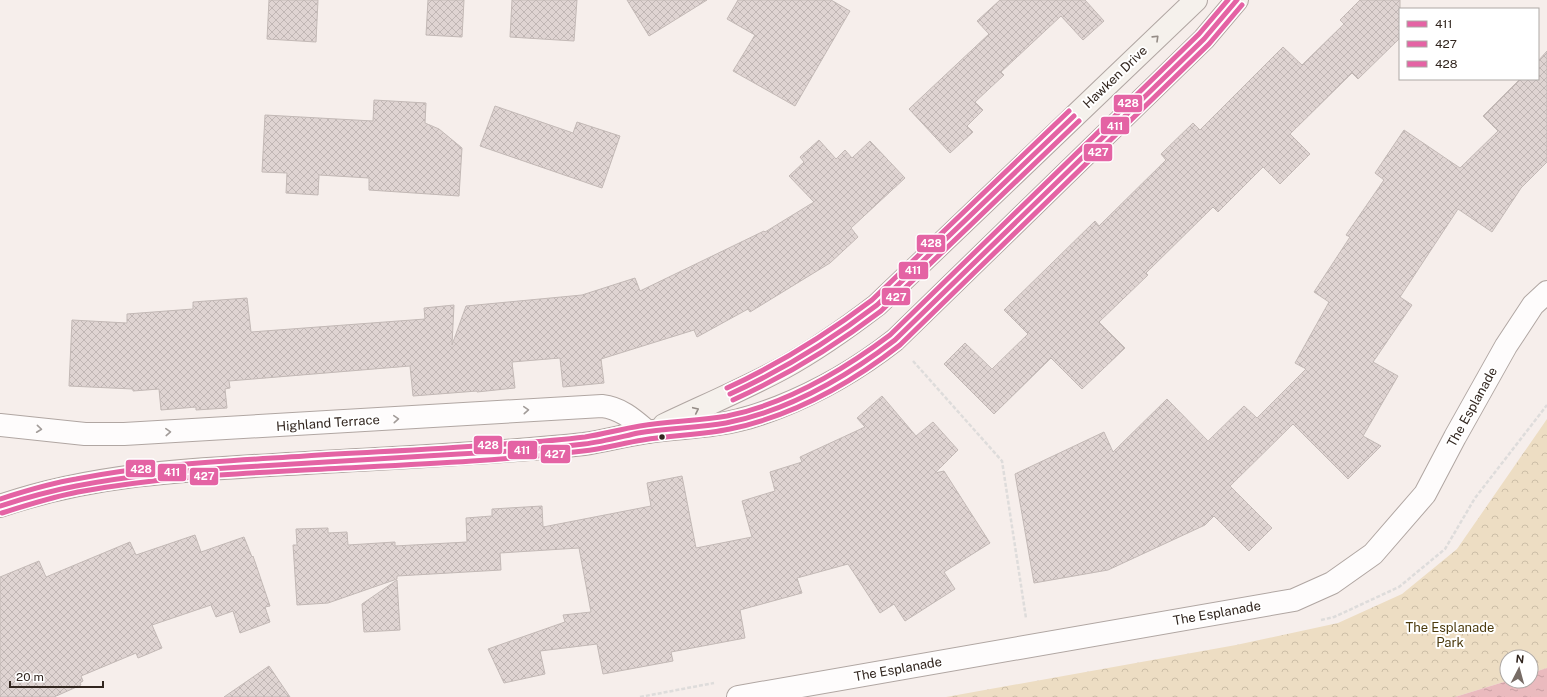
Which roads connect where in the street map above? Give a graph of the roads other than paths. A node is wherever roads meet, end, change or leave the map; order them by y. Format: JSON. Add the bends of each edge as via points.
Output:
{"nodes":[{"id":1,"x":1196,"y":0,"type":"edge"},
{"id":2,"x":1237,"y":0,"type":"edge"},
{"id":3,"x":1547,"y":292,"type":"edge"},
{"id":4,"x":0,"y":425,"type":"edge"},
{"id":5,"x":648,"y":432,"type":"junction"},
{"id":6,"x":0,"y":506,"type":"edge"},
{"id":7,"x":738,"y":697,"type":"edge"}],
"edges":[{"from":5,"to":1,"type":"main road","name":"Hawken Drive","one_way":true,"via":[[783,368],[871,310]]},
{"from":2,"to":5,"type":"main road","name":"Hawken Drive","via":[[1198,45],[910,326],[874,356],[820,389],[754,416],[722,424]]},
{"from":3,"to":7,"type":"street","name":"The Esplanade","via":[[1533,305],[1506,346],[1425,494],[1373,554],[1332,583],[1294,600]]},
{"from":4,"to":5,"type":"street","name":"Highland Terrace","one_way":true,"via":[[86,434],[132,434],[602,406],[623,412]]},
{"from":5,"to":6,"type":"main road","name":"Hawken Drive","via":[[591,443],[505,451],[174,472],[87,484]]}]}
